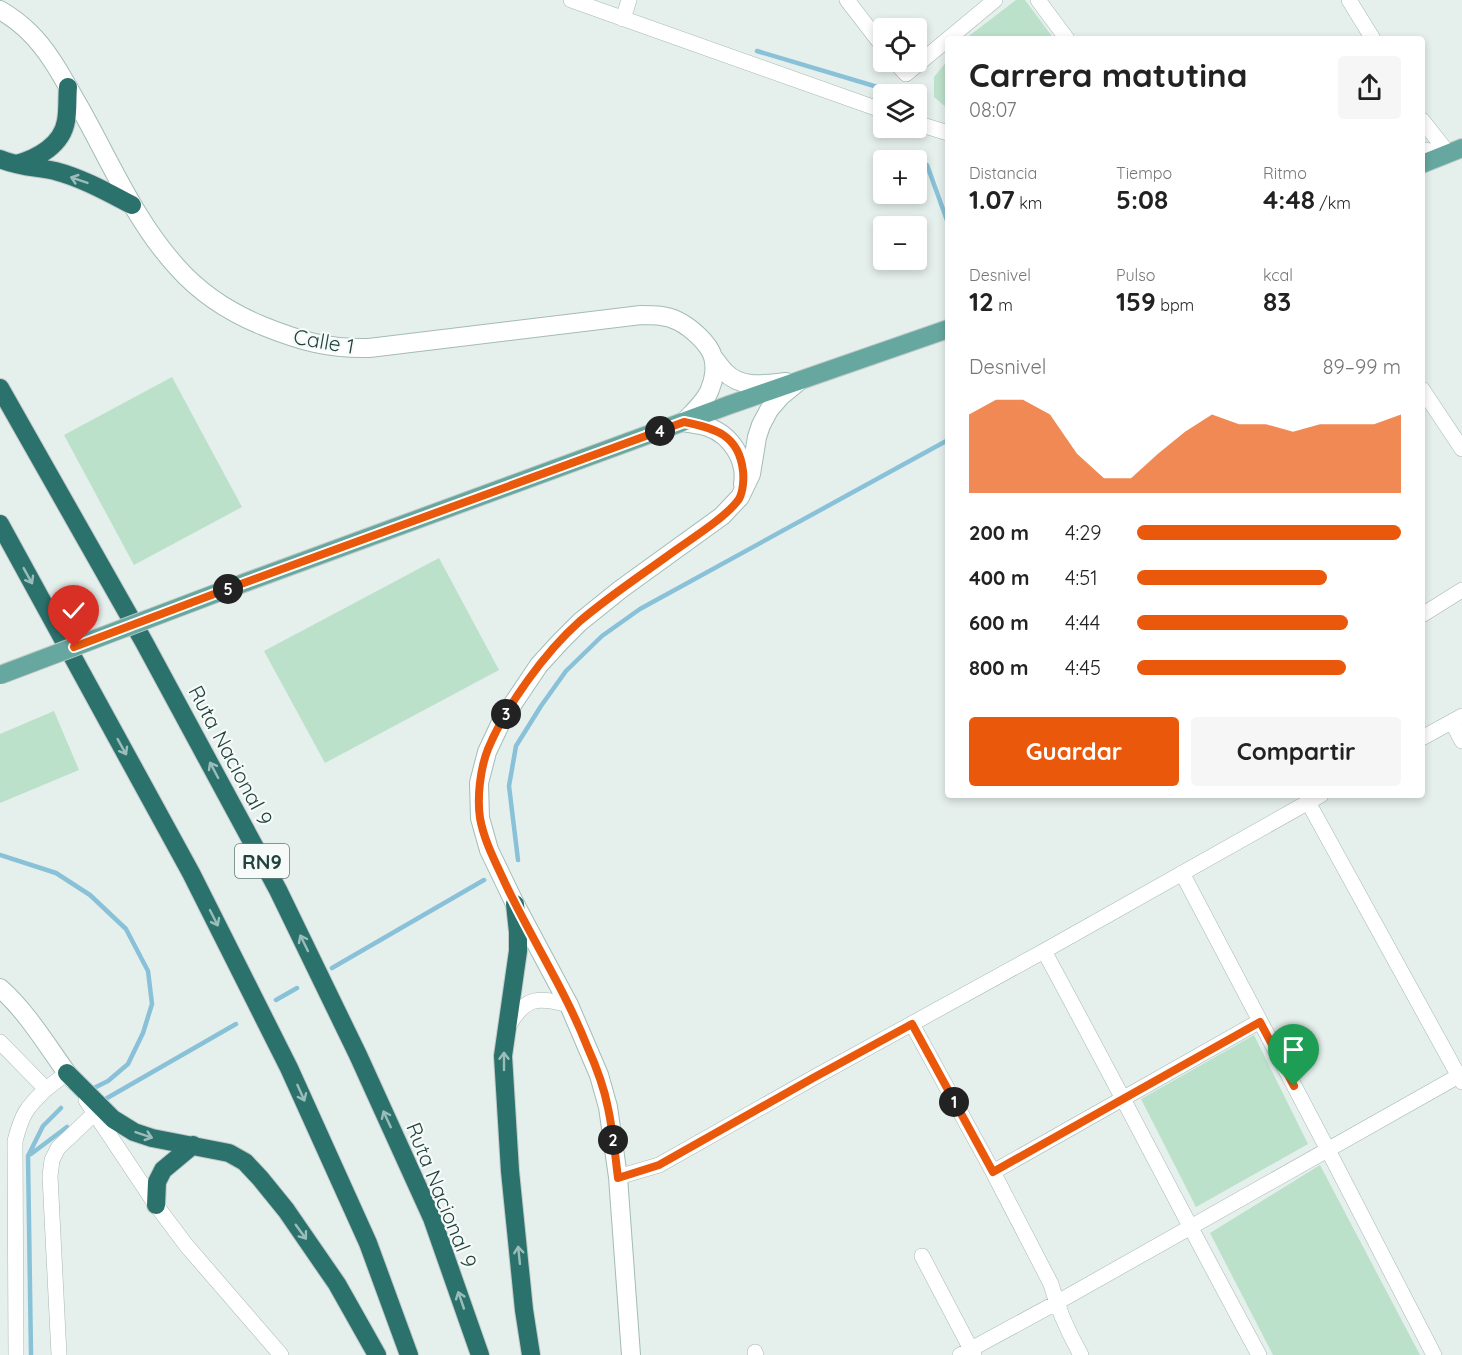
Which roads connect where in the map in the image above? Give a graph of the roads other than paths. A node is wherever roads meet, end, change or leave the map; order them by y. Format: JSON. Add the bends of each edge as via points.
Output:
{"nodes":[{"id":1,"x":571,"y":0,"type":"edge"},
{"id":2,"x":629,"y":0,"type":"edge"},
{"id":3,"x":847,"y":0,"type":"edge"},
{"id":4,"x":994,"y":0,"type":"edge"},
{"id":5,"x":1038,"y":0,"type":"edge"},
{"id":6,"x":1349,"y":0,"type":"edge"},
{"id":7,"x":0,"y":10,"type":"edge"},
{"id":8,"x":622,"y":19,"type":"junction"},
{"id":9,"x":873,"y":34,"type":"edge"},
{"id":10,"x":951,"y":36,"type":"edge"},
{"id":11,"x":1065,"y":36,"type":"edge"},
{"id":12,"x":1371,"y":36,"type":"edge"},
{"id":13,"x":945,"y":41,"type":"edge"},
{"id":14,"x":927,"y":56,"type":"edge"},
{"id":15,"x":68,"y":87,"type":"junction"},
{"id":16,"x":873,"y":107,"type":"edge"},
{"id":17,"x":1425,"y":122,"type":"edge"},
{"id":18,"x":927,"y":126,"type":"edge"},
{"id":19,"x":945,"y":132,"type":"edge"},
{"id":20,"x":1458,"y":148,"type":"edge"},
{"id":21,"x":1425,"y":150,"type":"edge"},
{"id":22,"x":7,"y":162,"type":"edge"},
{"id":23,"x":1425,"y":163,"type":"edge"},
{"id":24,"x":132,"y":205,"type":"junction"},
{"id":25,"x":945,"y":330,"type":"edge"},
{"id":26,"x":713,"y":357,"type":"junction"},
{"id":27,"x":800,"y":381,"type":"junction"},
{"id":28,"x":0,"y":388,"type":"edge"},
{"id":29,"x":1425,"y":394,"type":"edge"},
{"id":30,"x":684,"y":422,"type":"junction"},
{"id":31,"x":1462,"y":449,"type":"edge"},
{"id":32,"x":740,"y":497,"type":"junction"},
{"id":33,"x":0,"y":524,"type":"edge"},
{"id":34,"x":1462,"y":590,"type":"edge"},
{"id":35,"x":1425,"y":613,"type":"edge"},
{"id":36,"x":0,"y":675,"type":"edge"},
{"id":37,"x":1457,"y":719,"type":"edge"},
{"id":38,"x":1425,"y":736,"type":"edge"},
{"id":39,"x":1462,"y":741,"type":"edge"},
{"id":40,"x":1314,"y":799,"type":"edge"},
{"id":41,"x":1182,"y":873,"type":"junction"},
{"id":42,"x":515,"y":904,"type":"junction"},
{"id":43,"x":1044,"y":951,"type":"junction"},
{"id":44,"x":0,"y":988,"type":"edge"},
{"id":45,"x":569,"y":1005,"type":"junction"},
{"id":46,"x":1260,"y":1022,"type":"junction"},
{"id":47,"x":912,"y":1024,"type":"junction"},
{"id":48,"x":507,"y":1027,"type":"junction"},
{"id":49,"x":0,"y":1042,"type":"edge"},
{"id":50,"x":67,"y":1073,"type":"junction"},
{"id":51,"x":1461,"y":1077,"type":"edge"},
{"id":52,"x":46,"y":1089,"type":"junction"},
{"id":53,"x":1124,"y":1099,"type":"junction"},
{"id":54,"x":95,"y":1113,"type":"junction"},
{"id":55,"x":193,"y":1145,"type":"junction"},
{"id":56,"x":1328,"y":1150,"type":"junction"},
{"id":57,"x":993,"y":1172,"type":"junction"},
{"id":58,"x":618,"y":1178,"type":"junction"},
{"id":59,"x":156,"y":1205,"type":"junction"},
{"id":60,"x":1189,"y":1227,"type":"junction"},
{"id":61,"x":922,"y":1256,"type":"dead end"},
{"id":62,"x":1056,"y":1303,"type":"junction"},
{"id":63,"x":968,"y":1353,"type":"edge"},
{"id":64,"x":13,"y":1354,"type":"edge"},
{"id":65,"x":59,"y":1355,"type":"edge"},
{"id":66,"x":281,"y":1355,"type":"edge"},
{"id":67,"x":377,"y":1355,"type":"edge"},
{"id":68,"x":409,"y":1355,"type":"edge"},
{"id":69,"x":480,"y":1355,"type":"edge"},
{"id":70,"x":531,"y":1355,"type":"edge"},
{"id":71,"x":632,"y":1355,"type":"edge"},
{"id":72,"x":1081,"y":1355,"type":"edge"},
{"id":73,"x":1259,"y":1355,"type":"edge"},
{"id":74,"x":1434,"y":1355,"type":"edge"}],
"edges":[{"from":1,"to":8,"type":"street"},
{"from":2,"to":8,"type":"street"},
{"from":3,"to":9,"type":"street"},
{"from":4,"to":10,"type":"street"},
{"from":5,"to":11,"type":"street"},
{"from":6,"to":12,"type":"street"},
{"from":7,"to":15,"type":"street","name":"Calle 1","via":[[36,40]]},
{"from":8,"to":16,"type":"street"},
{"from":13,"to":14,"type":"street"},
{"from":15,"to":22,"type":"highway","via":[[66,123],[59,137],[32,160]]},
{"from":15,"to":24,"type":"street","name":"Calle 1"},
{"from":17,"to":20,"type":"street"},
{"from":18,"to":19,"type":"street"},
{"from":20,"to":21,"type":"street"},
{"from":20,"to":23,"type":"main road"},
{"from":24,"to":22,"type":"highway","one_way":true,"via":[[55,171]]},
{"from":24,"to":26,"type":"street","name":"Calle 1","via":[[158,245],[203,292],[224,307],[292,338],[347,349],[369,348],[660,315],[687,326]]},
{"from":25,"to":27,"type":"main road"},
{"from":26,"to":27,"type":"street","name":"Calle 1","via":[[741,383]]},
{"from":26,"to":30,"type":"street","via":[[710,392]]},
{"from":27,"to":30,"type":"main road"},
{"from":27,"to":32,"type":"street","via":[[781,396],[761,425],[751,474]]},
{"from":69,"to":28,"type":"highway","name":"Ruta Nacional 9","number":"RN9","one_way":true,"via":[[432,1218],[278,890]]},
{"from":29,"to":31,"type":"street"},
{"from":30,"to":32,"type":"street","via":[[708,427],[730,441],[742,465]]},
{"from":30,"to":36,"type":"main road","bridge":true},
{"from":32,"to":42,"type":"street","via":[[722,516],[580,622],[539,665],[502,720],[487,752],[479,783],[480,818],[489,850]]},
{"from":33,"to":68,"type":"highway","one_way":true,"via":[[191,873],[290,1068],[368,1243]]},
{"from":34,"to":35,"type":"street"},
{"from":37,"to":38,"type":"street"},
{"from":37,"to":39,"type":"street"},
{"from":40,"to":41,"type":"street"},
{"from":40,"to":51,"type":"street"},
{"from":41,"to":43,"type":"street"},
{"from":41,"to":46,"type":"street"},
{"from":42,"to":45,"type":"street"},
{"from":42,"to":48,"type":"highway","via":[[518,951]]},
{"from":43,"to":47,"type":"street"},
{"from":43,"to":53,"type":"street"},
{"from":44,"to":50,"type":"street","via":[[32,1023]]},
{"from":45,"to":48,"type":"street","via":[[531,1001],[517,1011]]},
{"from":45,"to":58,"type":"street","via":[[599,1075],[608,1107]]},
{"from":46,"to":53,"type":"street"},
{"from":46,"to":56,"type":"street"},
{"from":47,"to":57,"type":"street"},
{"from":47,"to":58,"type":"street","via":[[659,1165]]},
{"from":70,"to":48,"type":"highway","one_way":true,"via":[[510,1171],[503,1056]]},
{"from":49,"to":52,"type":"street"},
{"from":50,"to":52,"type":"street"},
{"from":50,"to":54,"type":"street"},
{"from":50,"to":55,"type":"highway","one_way":true,"via":[[113,1119],[152,1138]]},
{"from":51,"to":56,"type":"street"},
{"from":52,"to":64,"type":"street","via":[[21,1118],[15,1141]]},
{"from":53,"to":57,"type":"street"},
{"from":53,"to":60,"type":"street"},
{"from":54,"to":59,"type":"street"},
{"from":54,"to":65,"type":"street","via":[[58,1148],[52,1160]]},
{"from":55,"to":59,"type":"highway","via":[[163,1170],[157,1182]]},
{"from":55,"to":67,"type":"highway","one_way":true,"via":[[229,1153],[245,1162],[260,1178],[337,1284]]},
{"from":56,"to":60,"type":"street"},
{"from":56,"to":74,"type":"street"},
{"from":57,"to":62,"type":"street","via":[[1052,1284]]},
{"from":58,"to":71,"type":"street"},
{"from":59,"to":66,"type":"street"},
{"from":60,"to":62,"type":"street"},
{"from":60,"to":73,"type":"street"},
{"from":61,"to":63,"type":"street"},
{"from":62,"to":63,"type":"street"},
{"from":62,"to":72,"type":"street"}]}
